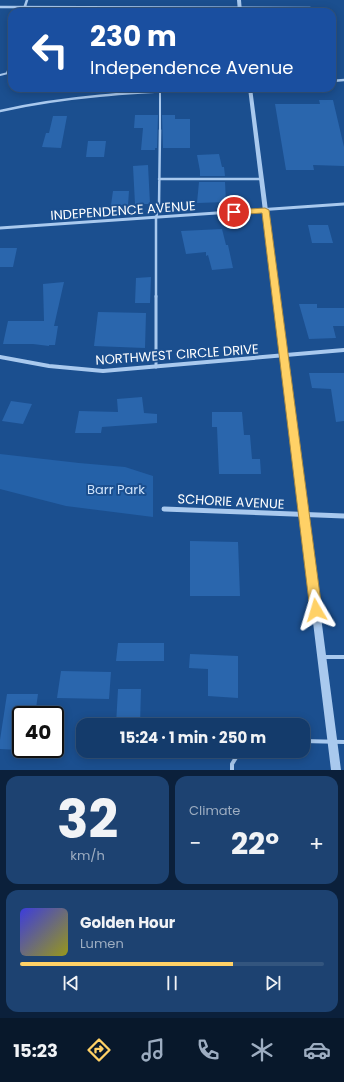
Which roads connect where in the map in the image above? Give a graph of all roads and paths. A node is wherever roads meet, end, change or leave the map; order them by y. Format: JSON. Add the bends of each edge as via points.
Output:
{"nodes":[{"id":1,"x":27,"y":0,"type":"edge"},
{"id":2,"x":26,"y":6,"type":"junction"},
{"id":3,"x":0,"y":7,"type":"edge"},
{"id":4,"x":96,"y":7,"type":"joint"},
{"id":5,"x":144,"y":8,"type":"edge"},
{"id":6,"x":7,"y":73,"type":"edge"},
{"id":7,"x":0,"y":75,"type":"edge"},
{"id":8,"x":160,"y":92,"type":"joint"},
{"id":9,"x":250,"y":92,"type":"edge"},
{"id":10,"x":0,"y":111,"type":"edge"},
{"id":11,"x":159,"y":179,"type":"junction"},
{"id":12,"x":261,"y":179,"type":"junction"},
{"id":13,"x":344,"y":204,"type":"edge"},
{"id":14,"x":265,"y":210,"type":"junction"},
{"id":15,"x":156,"y":218,"type":"junction"},
{"id":16,"x":0,"y":228,"type":"edge"},
{"id":17,"x":344,"y":350,"type":"edge"},
{"id":18,"x":284,"y":356,"type":"junction"},
{"id":19,"x":0,"y":358,"type":"edge"},
{"id":20,"x":156,"y":367,"type":"junction"},
{"id":21,"x":164,"y":509,"type":"dead end"},
{"id":22,"x":304,"y":516,"type":"junction"},
{"id":23,"x":344,"y":516,"type":"edge"},
{"id":24,"x":322,"y":656,"type":"junction"},
{"id":25,"x":344,"y":658,"type":"edge"},
{"id":26,"x":310,"y":741,"type":"edge"},
{"id":27,"x":333,"y":742,"type":"junction"},
{"id":28,"x":344,"y":742,"type":"edge"},
{"id":29,"x":236,"y":758,"type":"edge"},
{"id":30,"x":232,"y":770,"type":"edge"},
{"id":31,"x":336,"y":770,"type":"edge"}],
"edges":[{"from":1,"to":2,"type":"street"},
{"from":2,"to":3,"type":"street"},
{"from":2,"to":4,"type":"street"},
{"from":4,"to":5,"type":"street"},
{"from":6,"to":7,"type":"lane"},
{"from":8,"to":10,"type":"street","via":[[68,98]]},
{"from":8,"to":11,"type":"lane"},
{"from":9,"to":12,"type":"street"},
{"from":11,"to":12,"type":"lane"},
{"from":11,"to":15,"type":"lane"},
{"from":12,"to":14,"type":"street"},
{"from":13,"to":14,"type":"street","name":"INDEPENDENCE AVENUE"},
{"from":14,"to":15,"type":"street","name":"INDEPENDENCE AVENUE"},
{"from":14,"to":18,"type":"street"},
{"from":15,"to":16,"type":"street","name":"INDEPENDENCE AVENUE"},
{"from":15,"to":20,"type":"lane"},
{"from":17,"to":18,"type":"street","name":"NORTHWEST CIRCLE DRIVE"},
{"from":18,"to":20,"type":"street","name":"NORTHWEST CIRCLE DRIVE"},
{"from":18,"to":22,"type":"street"},
{"from":19,"to":20,"type":"street","name":"NORTHWEST CIRCLE DRIVE","via":[[103,371]]},
{"from":21,"to":22,"type":"street","name":"SCHORIE AVENUE"},
{"from":22,"to":23,"type":"street","name":"SCHORIE AVENUE"},
{"from":22,"to":24,"type":"street"},
{"from":24,"to":25,"type":"lane"},
{"from":24,"to":27,"type":"street"},
{"from":26,"to":27,"type":"lane"},
{"from":27,"to":28,"type":"lane"},
{"from":27,"to":31,"type":"street"},
{"from":29,"to":30,"type":"lane"}]}
